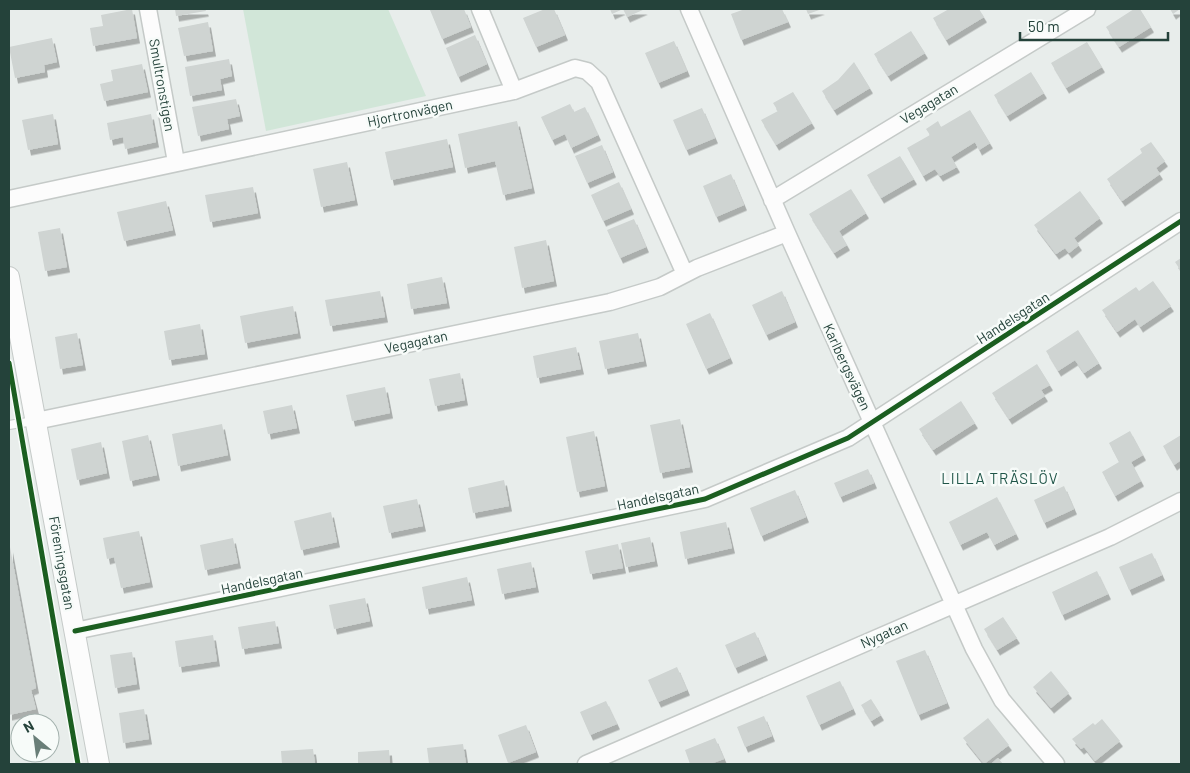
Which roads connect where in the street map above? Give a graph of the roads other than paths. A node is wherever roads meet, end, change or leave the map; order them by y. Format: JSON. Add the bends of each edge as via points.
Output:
{"nodes":[{"id":1,"x":148,"y":9,"type":"edge"},
{"id":2,"x":480,"y":9,"type":"edge"},
{"id":3,"x":689,"y":9,"type":"edge"},
{"id":4,"x":1087,"y":9,"type":"edge"},
{"id":5,"x":514,"y":91,"type":"junction"},
{"id":6,"x":176,"y":162,"type":"junction"},
{"id":7,"x":9,"y":199,"type":"edge"},
{"id":8,"x":772,"y":200,"type":"junction"},
{"id":9,"x":1181,"y":222,"type":"edge"},
{"id":10,"x":787,"y":233,"type":"junction"},
{"id":11,"x":685,"y":274,"type":"junction"},
{"id":12,"x":9,"y":276,"type":"edge"},
{"id":13,"x":12,"y":307,"type":"edge"},
{"id":14,"x":36,"y":421,"type":"junction"},
{"id":15,"x":873,"y":423,"type":"junction"},
{"id":16,"x":9,"y":426,"type":"edge"},
{"id":17,"x":1181,"y":501,"type":"edge"},
{"id":18,"x":953,"y":604,"type":"junction"},
{"id":19,"x":75,"y":631,"type":"junction"},
{"id":20,"x":99,"y":764,"type":"edge"},
{"id":21,"x":586,"y":764,"type":"edge"},
{"id":22,"x":1056,"y":764,"type":"edge"}],
"edges":[{"from":1,"to":6,"type":"street","name":"Smultronstigen"},
{"from":2,"to":5,"type":"street"},
{"from":3,"to":8,"type":"street","name":"Karlbergsvägen"},
{"from":4,"to":8,"type":"street","name":"Vegagatan"},
{"from":5,"to":6,"type":"street","name":"Hjortronvägen"},
{"from":5,"to":11,"type":"street","name":"Hjortronvägen","via":[[575,68],[587,70],[598,82]]},
{"from":6,"to":7,"type":"street","name":"Hjortronvägen"},
{"from":8,"to":10,"type":"street","name":"Karlbergsvägen"},
{"from":9,"to":15,"type":"street","name":"Handelsgatan"},
{"from":10,"to":11,"type":"street","name":"Vegagatan"},
{"from":10,"to":15,"type":"street","name":"Karlbergsvägen"},
{"from":11,"to":14,"type":"street","name":"Vegagatan","via":[[660,287],[610,302]]},
{"from":12,"to":13,"type":"street","name":"Föreningsgatan"},
{"from":13,"to":14,"type":"street","name":"Föreningsgatan"},
{"from":14,"to":16,"type":"lane"},
{"from":14,"to":19,"type":"street","name":"Föreningsgatan"},
{"from":15,"to":18,"type":"street","name":"Karlbergsvägen"},
{"from":15,"to":19,"type":"street","name":"Handelsgatan","via":[[848,438],[705,498]]},
{"from":17,"to":18,"type":"street","name":"Nygatan","via":[[1110,537]]},
{"from":18,"to":21,"type":"street","name":"Nygatan"},
{"from":18,"to":22,"type":"street","name":"Karlbergsvägen","via":[[1002,700]]},
{"from":19,"to":20,"type":"street","name":"Föreningsgatan"}]}
